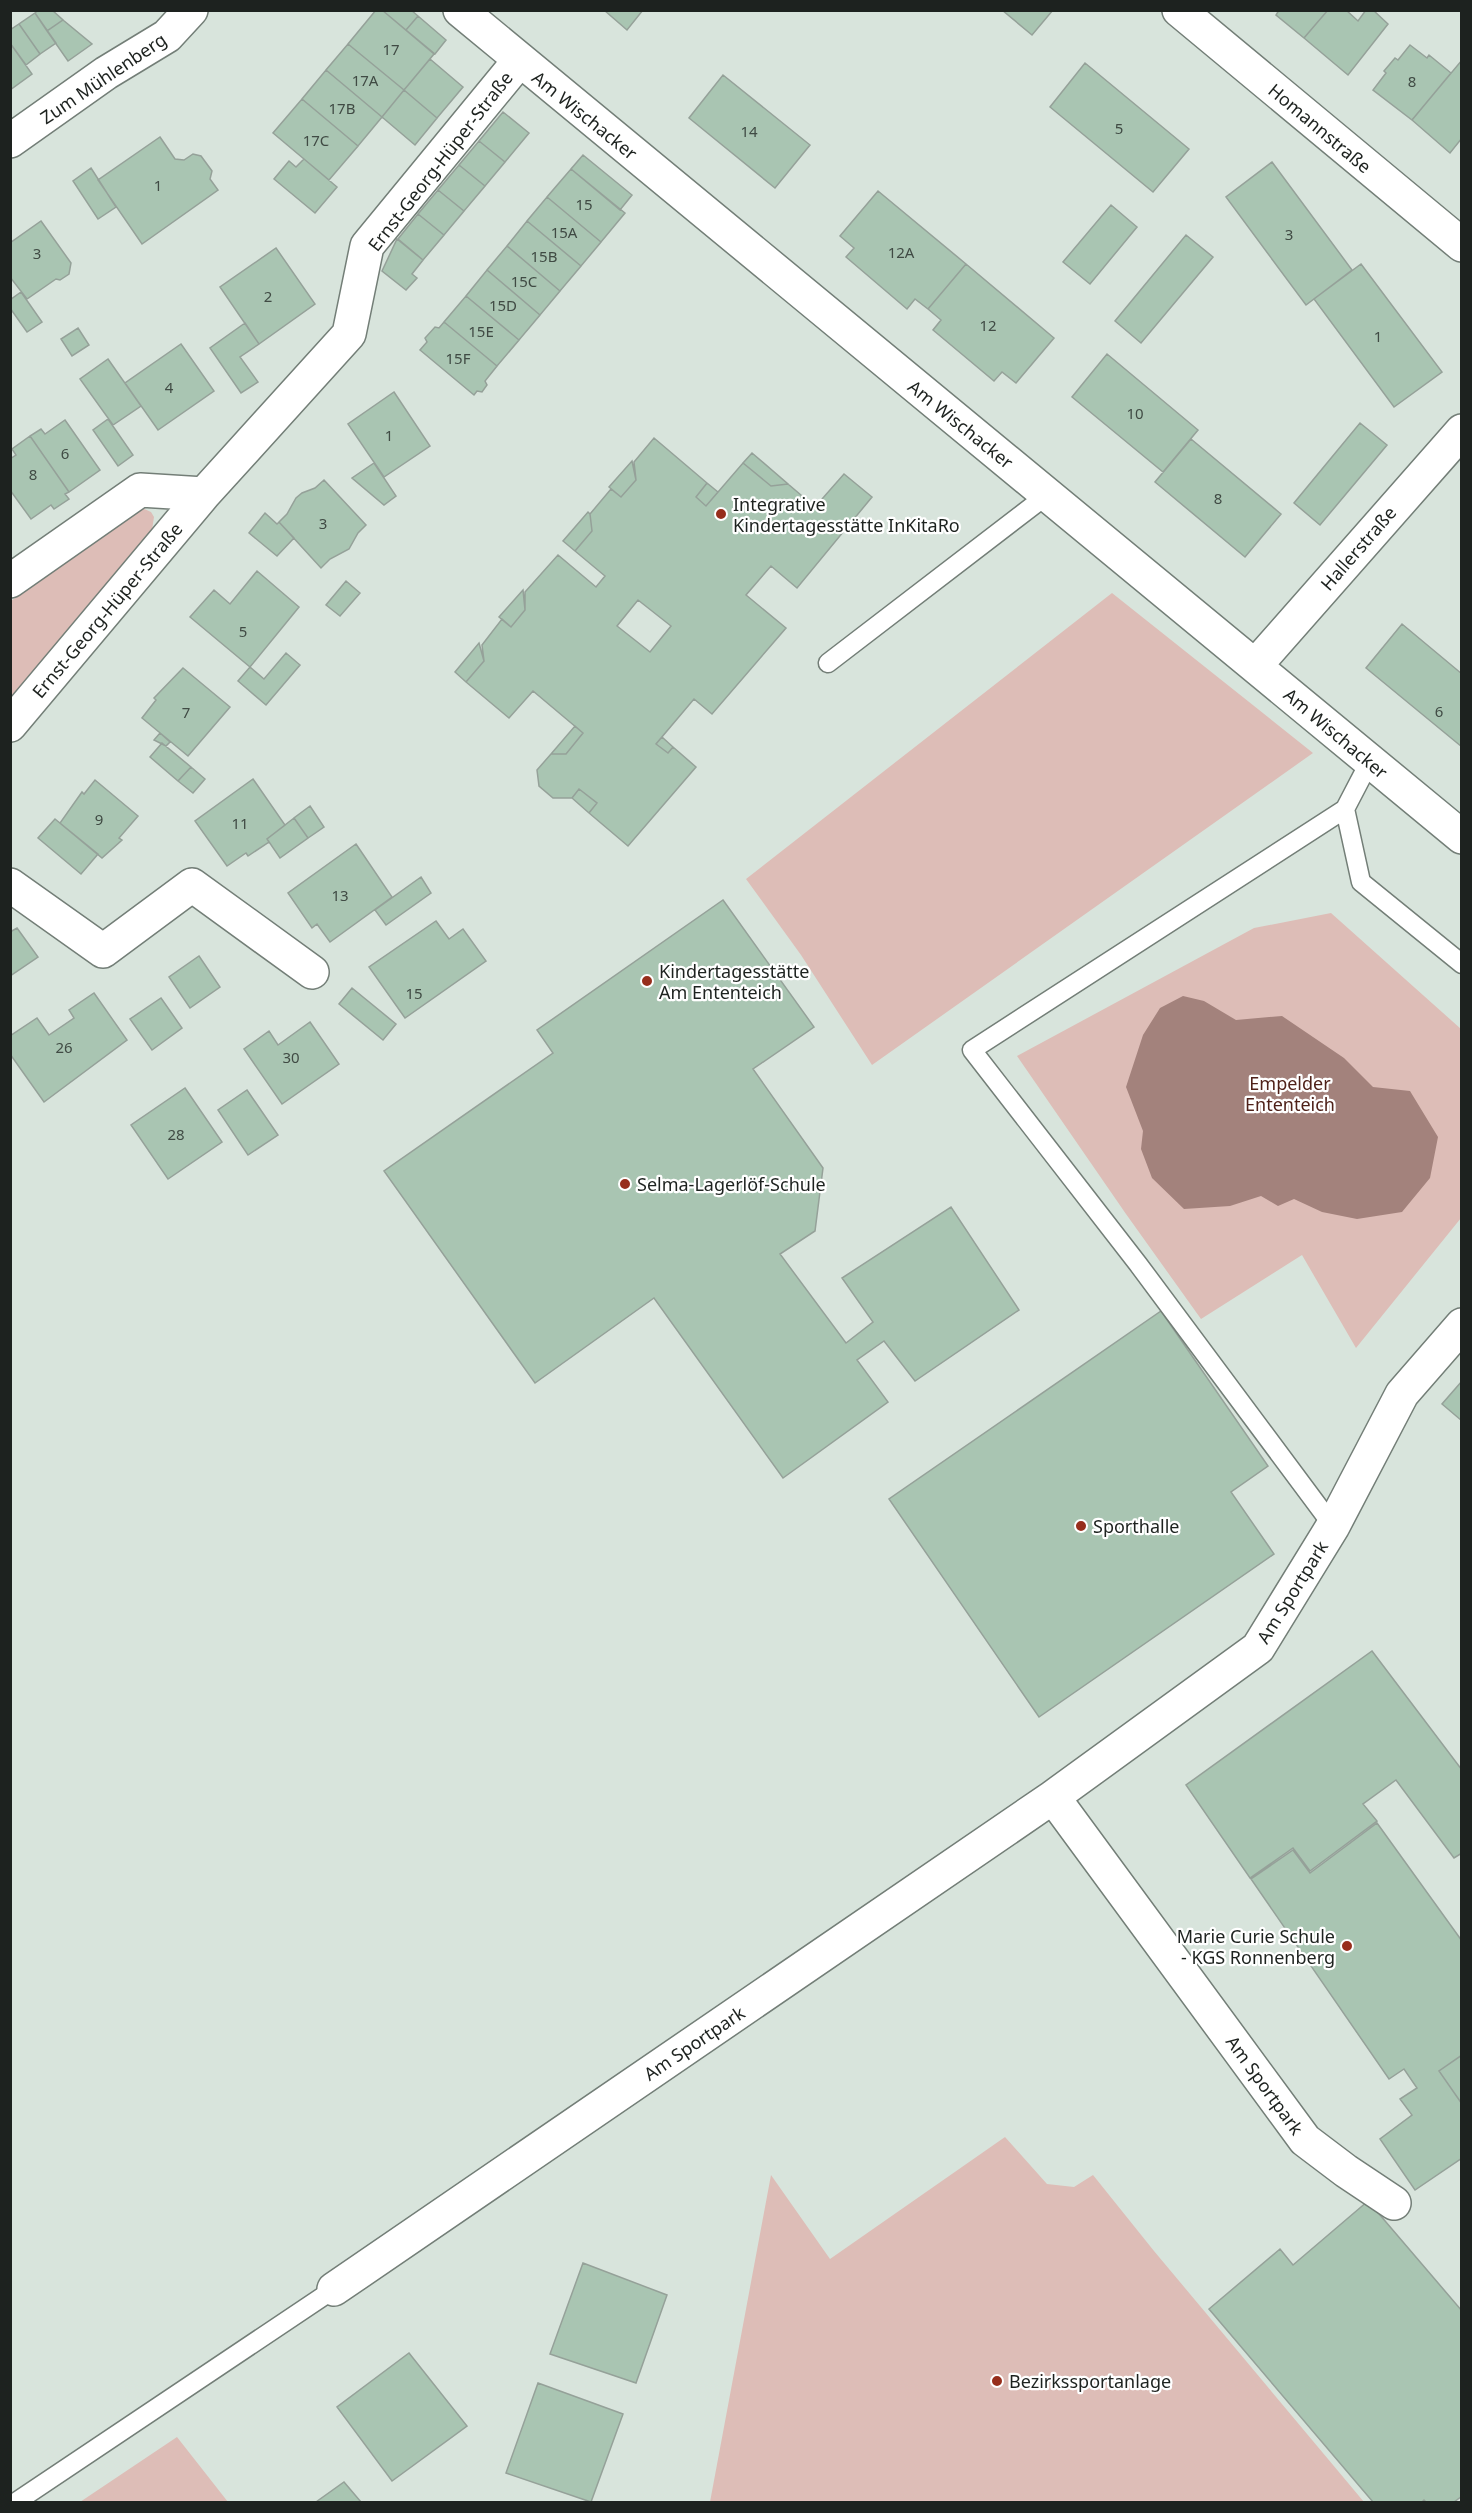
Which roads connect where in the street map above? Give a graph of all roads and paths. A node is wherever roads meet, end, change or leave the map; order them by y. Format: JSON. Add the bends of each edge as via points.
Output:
{"nodes":[{"id":1,"x":191,"y":10,"type":"edge"},
{"id":2,"x":460,"y":10,"type":"edge"},
{"id":3,"x":1179,"y":10,"type":"edge"},
{"id":4,"x":519,"y":61,"type":"junction"},
{"id":5,"x":10,"y":141,"type":"edge"},
{"id":6,"x":1461,"y":245,"type":"edge"},
{"id":7,"x":1461,"y":431,"type":"edge"},
{"id":8,"x":204,"y":494,"type":"junction"},
{"id":9,"x":1047,"y":495,"type":"junction"},
{"id":10,"x":10,"y":581,"type":"edge"},
{"id":11,"x":828,"y":663,"type":"dead end"},
{"id":12,"x":1255,"y":666,"type":"junction"},
{"id":13,"x":10,"y":725,"type":"edge"},
{"id":14,"x":1370,"y":762,"type":"junction"},
{"id":15,"x":1345,"y":809,"type":"junction"},
{"id":16,"x":1461,"y":837,"type":"edge"},
{"id":17,"x":10,"y":885,"type":"edge"},
{"id":18,"x":1461,"y":964,"type":"edge"},
{"id":19,"x":312,"y":972,"type":"dead end"},
{"id":20,"x":1461,"y":1325,"type":"edge"},
{"id":21,"x":1333,"y":1526,"type":"junction"},
{"id":22,"x":1053,"y":1797,"type":"junction"},
{"id":23,"x":1394,"y":2203,"type":"dead end"},
{"id":24,"x":334,"y":2289,"type":"joint"},
{"id":25,"x":15,"y":2502,"type":"edge"}],
"edges":[{"from":1,"to":5,"type":"street","name":"Zum Mühlenberg","via":[[167,36],[106,73]]},
{"from":2,"to":4,"type":"street","name":"Am Wischacker"},
{"from":3,"to":6,"type":"street","name":"Homannstraße"},
{"from":4,"to":8,"type":"street","name":"Ernst-Georg-Hüper-Straße","via":[[367,246],[349,334]]},
{"from":4,"to":9,"type":"street","name":"Am Wischacker"},
{"from":7,"to":12,"type":"street","name":"Hallerstraße"},
{"from":8,"to":10,"type":"street","name":"Ernst-Georg-Hüper-Straße","via":[[140,490]]},
{"from":8,"to":13,"type":"street","name":"Ernst-Georg-Hüper-Straße"},
{"from":9,"to":11,"type":"lane"},
{"from":9,"to":12,"type":"street","name":"Am Wischacker"},
{"from":12,"to":14,"type":"street","name":"Am Wischacker"},
{"from":14,"to":15,"type":"lane"},
{"from":14,"to":16,"type":"street","name":"Am Wischacker"},
{"from":15,"to":18,"type":"lane","via":[[1361,882]]},
{"from":15,"to":21,"type":"lane","via":[[972,1050]]},
{"from":17,"to":19,"type":"street","via":[[103,951],[192,885]]},
{"from":20,"to":21,"type":"street","name":"Am Sportpark","via":[[1402,1394]]},
{"from":21,"to":22,"type":"street","name":"Am Sportpark","via":[[1258,1648]]},
{"from":22,"to":23,"type":"street","name":"Am Sportpark","via":[[1305,2140]]},
{"from":22,"to":24,"type":"street","name":"Am Sportpark"},
{"from":24,"to":25,"type":"lane"}]}
